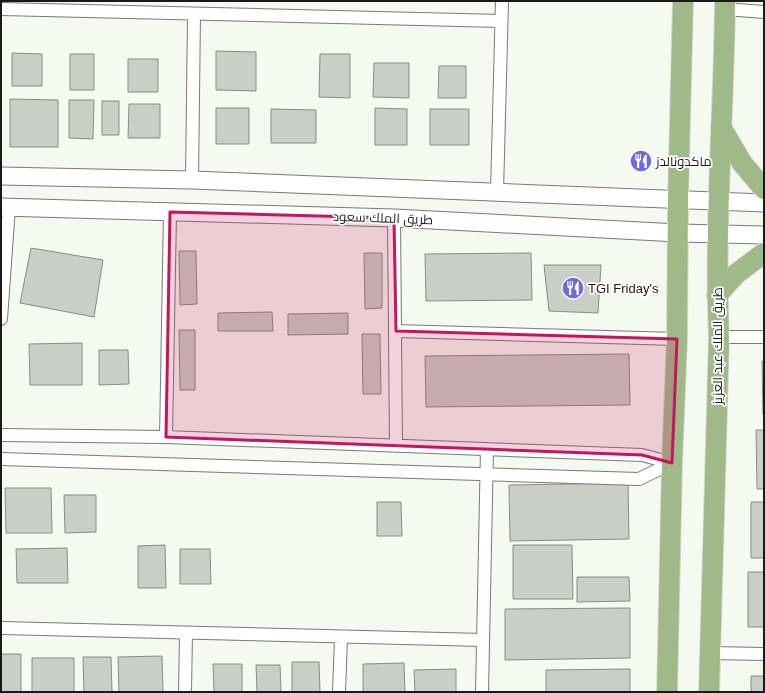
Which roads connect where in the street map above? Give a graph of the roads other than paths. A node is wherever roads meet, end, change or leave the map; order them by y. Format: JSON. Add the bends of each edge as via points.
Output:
{"nodes":[{"id":1,"x":502,"y":1,"type":"edge"},
{"id":2,"x":683,"y":1,"type":"edge"},
{"id":3,"x":725,"y":5,"type":"edge"},
{"id":4,"x":1,"y":9,"type":"edge"},
{"id":5,"x":764,"y":12,"type":"edge"},
{"id":6,"x":194,"y":14,"type":"junction"},
{"id":7,"x":501,"y":21,"type":"junction"},
{"id":8,"x":721,"y":127,"type":"junction"},
{"id":9,"x":1,"y":176,"type":"edge"},
{"id":10,"x":192,"y":180,"type":"junction"},
{"id":11,"x":764,"y":189,"type":"edge"},
{"id":12,"x":497,"y":192,"type":"junction"},
{"id":13,"x":678,"y":199,"type":"junction"},
{"id":14,"x":719,"y":202,"type":"junction"},
{"id":15,"x":764,"y":203,"type":"edge"},
{"id":16,"x":5,"y":207,"type":"edge"},
{"id":17,"x":170,"y":212,"type":"junction"},
{"id":18,"x":394,"y":218,"type":"junction"},
{"id":19,"x":678,"y":233,"type":"junction"},
{"id":20,"x":718,"y":235,"type":"junction"},
{"id":21,"x":764,"y":235,"type":"edge"},
{"id":22,"x":764,"y":253,"type":"edge"},
{"id":23,"x":717,"y":294,"type":"junction"},
{"id":24,"x":1,"y":319,"type":"edge"},
{"id":25,"x":396,"y":331,"type":"junction"},
{"id":26,"x":719,"y":337,"type":"junction"},
{"id":27,"x":764,"y":337,"type":"edge"},
{"id":28,"x":677,"y":339,"type":"junction"},
{"id":29,"x":1,"y":435,"type":"edge"},
{"id":30,"x":166,"y":437,"type":"junction"},
{"id":31,"x":396,"y":446,"type":"junction"},
{"id":32,"x":487,"y":449,"type":"junction"},
{"id":33,"x":1,"y":459,"type":"edge"},
{"id":34,"x":672,"y":463,"type":"junction"},
{"id":35,"x":487,"y":473,"type":"junction"},
{"id":36,"x":1,"y":628,"type":"edge"},
{"id":37,"x":186,"y":633,"type":"junction"},
{"id":38,"x":341,"y":637,"type":"junction"},
{"id":39,"x":483,"y":640,"type":"junction"},
{"id":40,"x":710,"y":652,"type":"junction"},
{"id":41,"x":764,"y":654,"type":"edge"},
{"id":42,"x":185,"y":692,"type":"edge"},
{"id":43,"x":339,"y":692,"type":"edge"},
{"id":44,"x":482,"y":692,"type":"edge"},
{"id":45,"x":667,"y":692,"type":"edge"},
{"id":46,"x":709,"y":692,"type":"edge"}],
"edges":[{"from":1,"to":7,"type":"street"},
{"from":2,"to":13,"type":"highway"},
{"from":3,"to":5,"type":"street"},
{"from":3,"to":8,"type":"highway","name":"طريق الملك عبد العزيز"},
{"from":4,"to":6,"type":"street"},
{"from":6,"to":7,"type":"street"},
{"from":6,"to":10,"type":"street"},
{"from":7,"to":12,"type":"street"},
{"from":8,"to":11,"type":"highway","via":[[742,164]]},
{"from":8,"to":14,"type":"highway","name":"طريق الملك عبد العزيز"},
{"from":9,"to":10,"type":"main road"},
{"from":10,"to":12,"type":"main road"},
{"from":12,"to":13,"type":"main road"},
{"from":13,"to":14,"type":"main road"},
{"from":13,"to":19,"type":"highway"},
{"from":14,"to":15,"type":"main road"},
{"from":14,"to":20,"type":"highway","name":"طريق الملك عبد العزيز"},
{"from":16,"to":17,"type":"main road","name":"طريق الملك سعود"},
{"from":16,"to":24,"type":"street"},
{"from":17,"to":18,"type":"main road","name":"طريق الملك سعود"},
{"from":17,"to":30,"type":"street"},
{"from":18,"to":19,"type":"main road","name":"طريق الملك سعود"},
{"from":18,"to":25,"type":"street"},
{"from":19,"to":20,"type":"main road","name":"طريق الملك سعود"},
{"from":19,"to":28,"type":"highway"},
{"from":20,"to":21,"type":"main road","name":"طريق الملك سعود"},
{"from":20,"to":23,"type":"highway","name":"طريق الملك عبد العزيز"},
{"from":22,"to":23,"type":"highway","via":[[736,274]]},
{"from":23,"to":26,"type":"highway","name":"طريق الملك عبد العزيز"},
{"from":25,"to":28,"type":"street"},
{"from":25,"to":31,"type":"street"},
{"from":26,"to":27,"type":"street"},
{"from":26,"to":40,"type":"highway","name":"طريق الملك عبد العزيز"},
{"from":28,"to":34,"type":"highway"},
{"from":29,"to":30,"type":"street"},
{"from":30,"to":31,"type":"street"},
{"from":31,"to":32,"type":"street"},
{"from":32,"to":34,"type":"street","via":[[642,455]]},
{"from":32,"to":35,"type":"street"},
{"from":33,"to":35,"type":"street"},
{"from":34,"to":35,"type":"street","via":[[639,478]]},
{"from":34,"to":45,"type":"highway"},
{"from":35,"to":39,"type":"street"},
{"from":36,"to":37,"type":"street"},
{"from":37,"to":38,"type":"street"},
{"from":37,"to":42,"type":"street"},
{"from":38,"to":39,"type":"street"},
{"from":38,"to":43,"type":"street"},
{"from":39,"to":44,"type":"street"},
{"from":40,"to":41,"type":"street"},
{"from":40,"to":46,"type":"highway","name":"طريق الملك عبد العزيز"}]}
